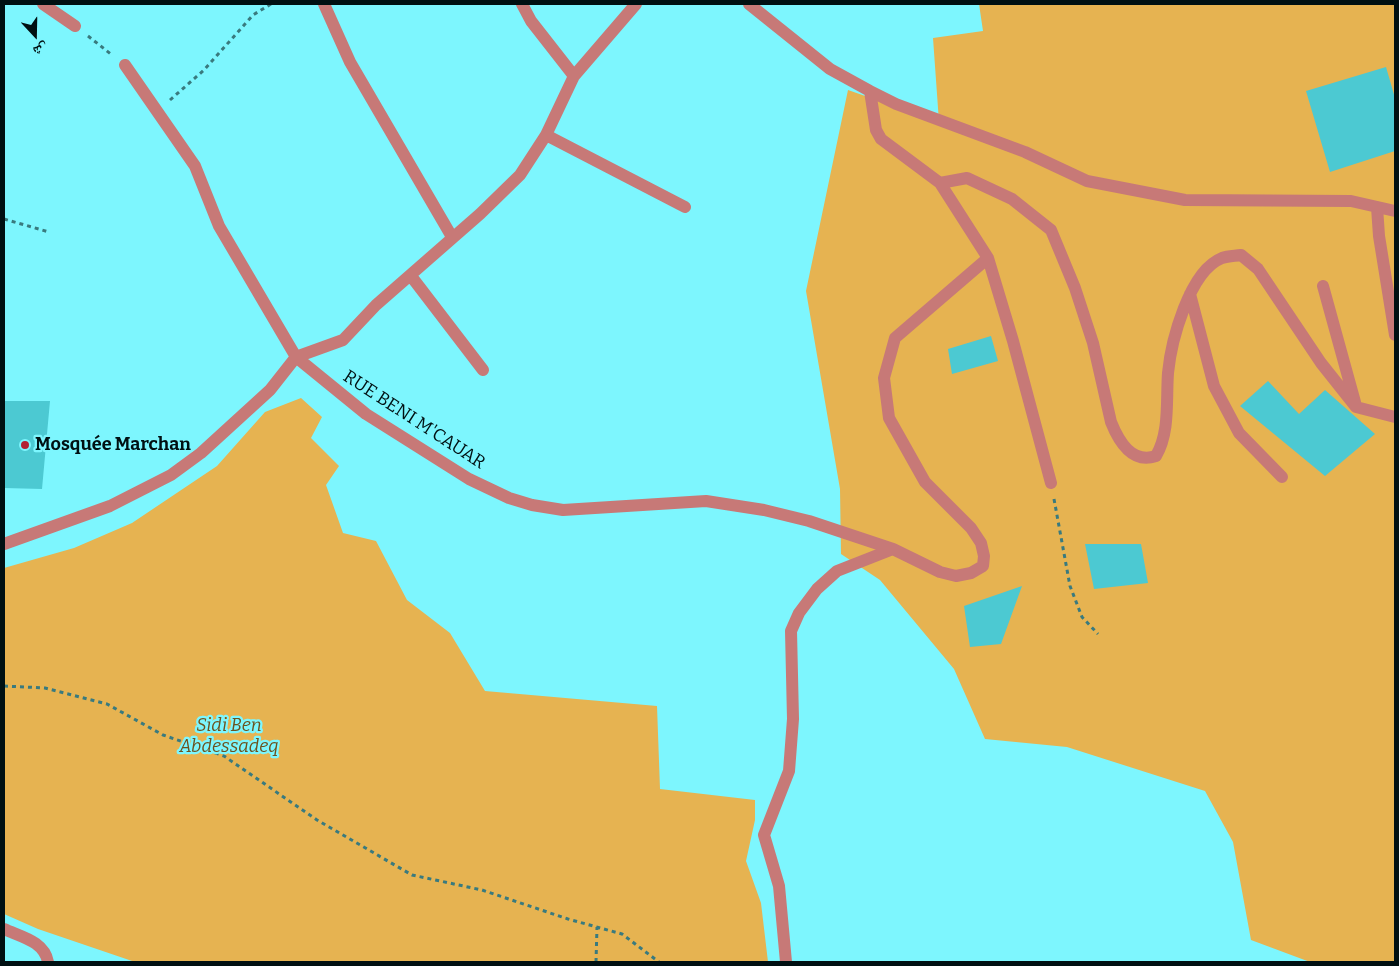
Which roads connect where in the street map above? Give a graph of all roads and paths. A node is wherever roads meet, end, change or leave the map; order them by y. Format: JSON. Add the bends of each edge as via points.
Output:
{"nodes":[{"id":1,"x":43,"y":4,"type":"edge"},
{"id":2,"x":271,"y":4,"type":"edge"},
{"id":3,"x":324,"y":4,"type":"edge"},
{"id":4,"x":522,"y":4,"type":"edge"},
{"id":5,"x":636,"y":4,"type":"edge"},
{"id":6,"x":749,"y":4,"type":"edge"},
{"id":7,"x":75,"y":26,"type":"joint"},
{"id":8,"x":125,"y":65,"type":"joint"},
{"id":9,"x":574,"y":76,"type":"junction"},
{"id":10,"x":870,"y":91,"type":"junction"},
{"id":11,"x":156,"y":112,"type":"junction"},
{"id":12,"x":546,"y":135,"type":"junction"},
{"id":13,"x":940,"y":183,"type":"junction"},
{"id":14,"x":685,"y":207,"type":"dead end"},
{"id":15,"x":1377,"y":207,"type":"junction"},
{"id":16,"x":1395,"y":211,"type":"edge"},
{"id":17,"x":4,"y":219,"type":"edge"},
{"id":18,"x":49,"y":232,"type":"dead end"},
{"id":19,"x":452,"y":237,"type":"junction"},
{"id":20,"x":988,"y":258,"type":"junction"},
{"id":21,"x":411,"y":276,"type":"junction"},
{"id":22,"x":1324,"y":286,"type":"dead end"},
{"id":23,"x":1190,"y":294,"type":"junction"},
{"id":24,"x":1395,"y":335,"type":"edge"},
{"id":25,"x":296,"y":358,"type":"junction"},
{"id":26,"x":483,"y":370,"type":"dead end"},
{"id":27,"x":1356,"y":406,"type":"junction"},
{"id":28,"x":1395,"y":418,"type":"edge"},
{"id":29,"x":1282,"y":477,"type":"dead end"},
{"id":30,"x":1051,"y":483,"type":"joint"},
{"id":31,"x":4,"y":544,"type":"edge"},
{"id":32,"x":893,"y":549,"type":"junction"},
{"id":33,"x":1098,"y":634,"type":"dead end"},
{"id":34,"x":4,"y":686,"type":"edge"},
{"id":35,"x":596,"y":927,"type":"junction"},
{"id":36,"x":4,"y":929,"type":"edge"},
{"id":37,"x":48,"y":962,"type":"edge"},
{"id":38,"x":596,"y":962,"type":"edge"},
{"id":39,"x":659,"y":962,"type":"edge"},
{"id":40,"x":786,"y":962,"type":"edge"}],
"edges":[{"from":1,"to":7,"type":"street"},
{"from":2,"to":11,"type":"path","via":[[253,15],[204,70]]},
{"from":3,"to":19,"type":"street","via":[[350,62]]},
{"from":4,"to":9,"type":"street"},
{"from":5,"to":9,"type":"street"},
{"from":6,"to":10,"type":"street","via":[[830,69]]},
{"from":7,"to":8,"type":"path"},
{"from":8,"to":11,"type":"street","name":"RUE BENI M'CAUAR"},
{"from":9,"to":12,"type":"street"},
{"from":10,"to":13,"type":"street","via":[[876,130],[881,139]]},
{"from":10,"to":15,"type":"street","via":[[896,104],[1025,152],[1087,181],[1185,200],[1351,201]]},
{"from":11,"to":25,"type":"street","name":"RUE BENI M'CAUAR","via":[[195,166],[219,226]]},
{"from":12,"to":14,"type":"street"},
{"from":12,"to":19,"type":"street","via":[[520,175]]},
{"from":13,"to":20,"type":"street"},
{"from":13,"to":23,"type":"street","via":[[967,178],[1012,199],[1052,230],[1093,343],[1111,422],[1131,454],[1140,458],[1156,456],[1163,445],[1168,371],[1179,320]]},
{"from":15,"to":16,"type":"street"},
{"from":15,"to":24,"type":"street"},
{"from":17,"to":18,"type":"path"},
{"from":19,"to":21,"type":"street"},
{"from":20,"to":30,"type":"street"},
{"from":20,"to":32,"type":"street","name":"RUE BENI M'CAUAR","via":[[895,338],[884,378],[890,418],[926,482],[971,528],[981,543],[983,566],[956,576],[940,572]]},
{"from":21,"to":25,"type":"street","via":[[376,305],[343,340]]},
{"from":21,"to":26,"type":"street"},
{"from":22,"to":27,"type":"street"},
{"from":23,"to":27,"type":"street","via":[[1203,274],[1221,259],[1241,255],[1258,269],[1322,363]]},
{"from":23,"to":29,"type":"street","via":[[1214,386],[1239,433]]},
{"from":25,"to":31,"type":"street","via":[[270,390],[201,453],[170,475],[110,506]]},
{"from":25,"to":32,"type":"street","name":"RUE BENI M'CAUAR","via":[[366,414],[469,479],[509,498],[563,510],[706,501],[809,520]]},
{"from":27,"to":28,"type":"street"},
{"from":30,"to":33,"type":"path","via":[[1070,586],[1082,617]]},
{"from":32,"to":40,"type":"street","via":[[837,571],[799,613],[791,631],[793,719],[790,772],[764,835],[779,886]]},
{"from":34,"to":35,"type":"path","via":[[45,688],[107,704],[163,735],[224,756],[317,820],[412,875],[482,890]]},
{"from":35,"to":38,"type":"path"},
{"from":35,"to":39,"type":"path","via":[[622,934]]},
{"from":36,"to":37,"type":"street","via":[[38,945]]}]}
